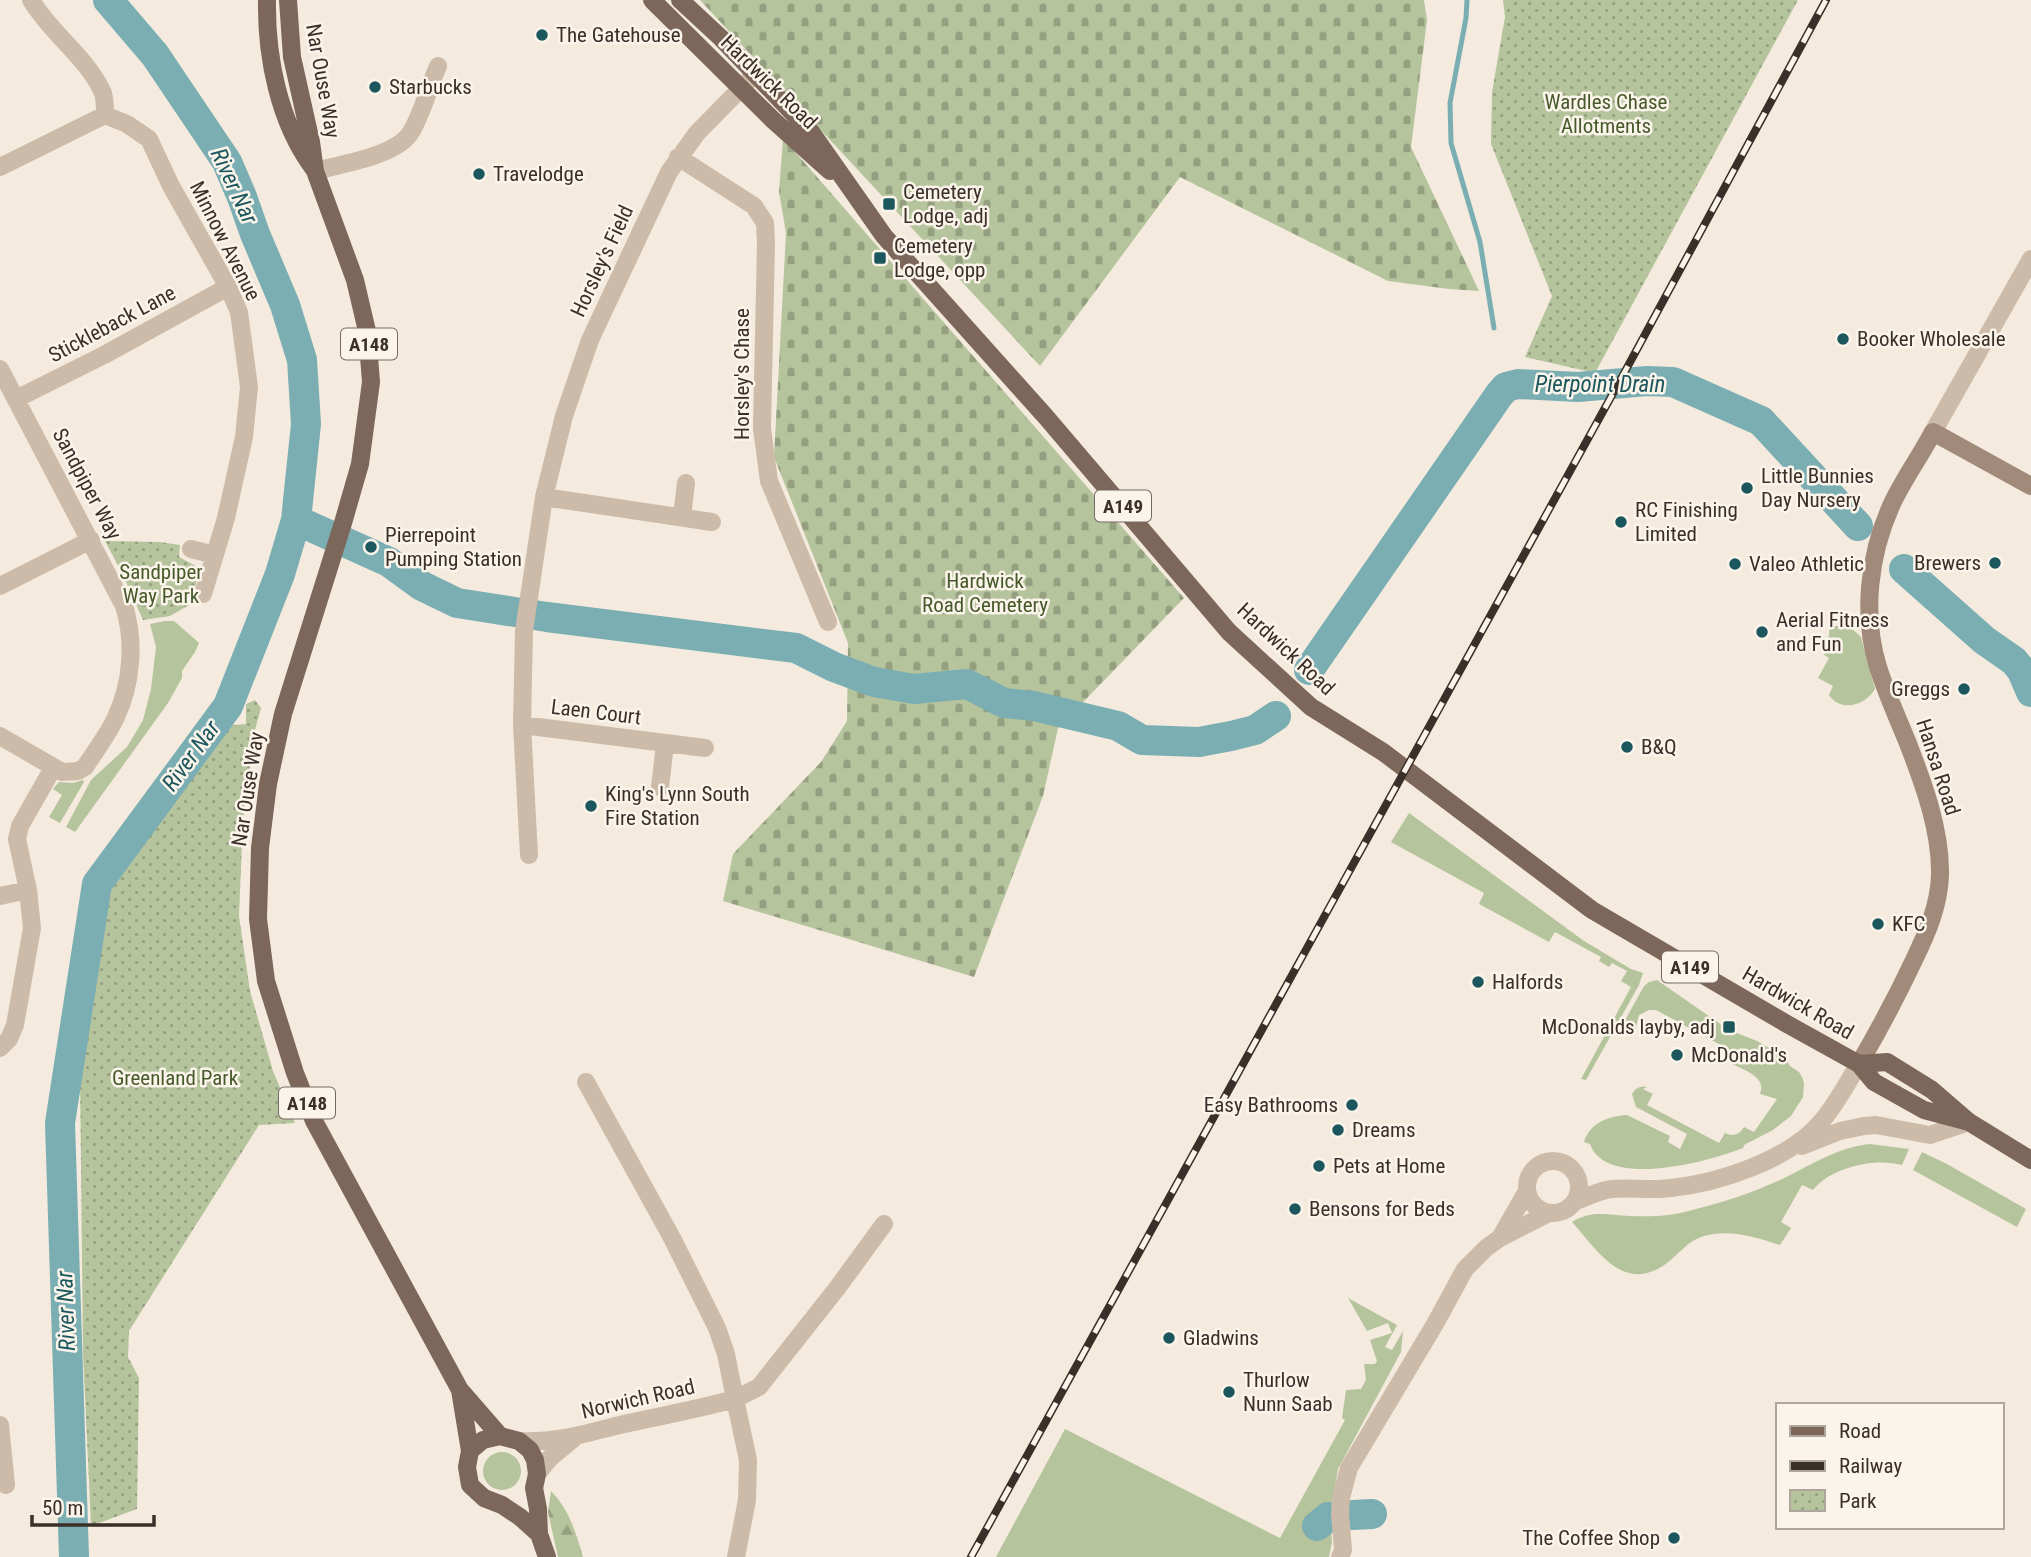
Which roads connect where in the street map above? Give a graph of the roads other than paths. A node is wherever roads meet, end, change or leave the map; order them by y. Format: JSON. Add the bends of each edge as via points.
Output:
{"nodes":[{"id":1,"x":31,"y":0,"type":"edge"},
{"id":2,"x":267,"y":0,"type":"edge"},
{"id":3,"x":288,"y":0,"type":"edge"},
{"id":4,"x":652,"y":0,"type":"edge"},
{"id":5,"x":680,"y":0,"type":"edge"},
{"id":6,"x":438,"y":65,"type":"dead end"},
{"id":7,"x":755,"y":74,"type":"junction"},
{"id":8,"x":742,"y":88,"type":"junction"},
{"id":9,"x":105,"y":115,"type":"junction"},
{"id":10,"x":678,"y":157,"type":"junction"},
{"id":11,"x":0,"y":167,"type":"edge"},
{"id":12,"x":315,"y":171,"type":"junction"},
{"id":13,"x":856,"y":194,"type":"junction"},
{"id":14,"x":2031,"y":259,"type":"edge"},
{"id":15,"x":228,"y":287,"type":"junction"},
{"id":16,"x":0,"y":369,"type":"edge"},
{"id":17,"x":16,"y":399,"type":"junction"},
{"id":18,"x":1933,"y":432,"type":"junction"},
{"id":19,"x":686,"y":484,"type":"dead end"},
{"id":20,"x":2031,"y":486,"type":"edge"},
{"id":21,"x":544,"y":497,"type":"junction"},
{"id":22,"x":682,"y":517,"type":"junction"},
{"id":23,"x":712,"y":522,"type":"dead end"},
{"id":24,"x":91,"y":540,"type":"junction"},
{"id":25,"x":191,"y":549,"type":"dead end"},
{"id":26,"x":215,"y":555,"type":"junction"},
{"id":27,"x":0,"y":586,"type":"edge"},
{"id":28,"x":203,"y":594,"type":"dead end"},
{"id":29,"x":828,"y":622,"type":"dead end"},
{"id":30,"x":522,"y":725,"type":"junction"},
{"id":31,"x":0,"y":736,"type":"edge"},
{"id":32,"x":665,"y":744,"type":"junction"},
{"id":33,"x":705,"y":748,"type":"dead end"},
{"id":34,"x":53,"y":768,"type":"junction"},
{"id":35,"x":660,"y":788,"type":"dead end"},
{"id":36,"x":530,"y":855,"type":"dead end"},
{"id":37,"x":28,"y":890,"type":"junction"},
{"id":38,"x":0,"y":896,"type":"edge"},
{"id":39,"x":0,"y":1048,"type":"edge"},
{"id":40,"x":1859,"y":1064,"type":"junction"},
{"id":41,"x":586,"y":1082,"type":"dead end"},
{"id":42,"x":1969,"y":1122,"type":"junction"},
{"id":43,"x":2031,"y":1160,"type":"edge"},
{"id":44,"x":1744,"y":1170,"type":"junction"},
{"id":45,"x":1575,"y":1172,"type":"junction"},
{"id":46,"x":1610,"y":1189,"type":"junction"},
{"id":47,"x":1527,"y":1191,"type":"junction"},
{"id":48,"x":1576,"y":1200,"type":"junction"},
{"id":49,"x":1549,"y":1213,"type":"junction"},
{"id":50,"x":884,"y":1224,"type":"dead end"},
{"id":51,"x":1500,"y":1238,"type":"junction"},
{"id":52,"x":460,"y":1390,"type":"junction"},
{"id":53,"x":735,"y":1399,"type":"junction"},
{"id":54,"x":0,"y":1425,"type":"edge"},
{"id":55,"x":500,"y":1436,"type":"junction"},
{"id":56,"x":574,"y":1437,"type":"junction"},
{"id":57,"x":519,"y":1441,"type":"junction"},
{"id":58,"x":470,"y":1451,"type":"junction"},
{"id":59,"x":536,"y":1481,"type":"junction"},
{"id":60,"x":6,"y":1485,"type":"dead end"},
{"id":61,"x":502,"y":1505,"type":"junction"},
{"id":62,"x":539,"y":1534,"type":"junction"},
{"id":63,"x":547,"y":1557,"type":"edge"},
{"id":64,"x":736,"y":1557,"type":"edge"},
{"id":65,"x":1340,"y":1557,"type":"edge"}],
"edges":[{"from":1,"to":9,"type":"street","via":[[92,73],[104,96]]},
{"from":2,"to":12,"type":"main road","name":"Nar Ouse Way","number":"A148","via":[[267,30],[279,93],[298,148]]},
{"from":3,"to":12,"type":"main road","name":"Nar Ouse Way","number":"A148","via":[[295,70]]},
{"from":4,"to":8,"type":"main road","name":"Hardwick Road","number":"A149"},
{"from":5,"to":7,"type":"main road","name":"Hardwick Road","number":"A149"},
{"from":6,"to":12,"type":"street","via":[[410,134],[398,145]]},
{"from":7,"to":8,"type":"street","name":"Horsley's Field"},
{"from":7,"to":13,"type":"main road","name":"Hardwick Road","number":"A149","via":[[811,132]]},
{"from":8,"to":10,"type":"street","name":"Horsley's Field"},
{"from":8,"to":13,"type":"main road","name":"Hardwick Road","number":"A149"},
{"from":9,"to":11,"type":"street"},
{"from":9,"to":15,"type":"street","name":"Minnow Avenue","via":[[149,139]]},
{"from":10,"to":21,"type":"street","name":"Horsley's Field","via":[[590,340],[564,416]]},
{"from":10,"to":29,"type":"street","name":"Horsley's Chase","via":[[754,206],[765,223],[762,428],[769,481]]},
{"from":12,"to":52,"type":"main road","name":"Nar Ouse Way","number":"A148","via":[[355,280],[372,382],[360,464],[283,714],[260,848],[258,919],[266,981],[314,1121]]},
{"from":13,"to":40,"type":"main road","name":"Hardwick Road","number":"A149","via":[[884,236],[1046,416],[1229,632],[1311,708],[1384,752],[1592,910]]},
{"from":14,"to":18,"type":"street","name":"Hansa Road"},
{"from":15,"to":17,"type":"street","name":"Stickleback Lane"},
{"from":15,"to":26,"type":"street","name":"Minnow Avenue","via":[[239,312],[248,387],[244,437]]},
{"from":16,"to":17,"type":"street","name":"Sandpiper Way"},
{"from":17,"to":24,"type":"street","name":"Sandpiper Way"},
{"from":18,"to":20,"type":"street"},
{"from":18,"to":40,"type":"street","name":"Hansa Road","via":[[1891,506],[1871,577],[1870,612],[1878,667],[1933,815],[1940,874],[1937,902],[1895,1001]]},
{"from":19,"to":22,"type":"street"},
{"from":21,"to":22,"type":"street"},
{"from":21,"to":30,"type":"street","name":"Horsley's Field","via":[[524,624]]},
{"from":22,"to":23,"type":"street"},
{"from":24,"to":27,"type":"street"},
{"from":24,"to":34,"type":"street","name":"Sandpiper Way","via":[[130,623],[129,673],[116,716],[85,767],[70,772]]},
{"from":25,"to":26,"type":"street"},
{"from":26,"to":28,"type":"street","name":"Minnow Avenue"},
{"from":30,"to":32,"type":"street","name":"Laen Court"},
{"from":30,"to":36,"type":"street","name":"Horsley's Field"},
{"from":31,"to":34,"type":"street"},
{"from":32,"to":33,"type":"street","name":"Laen Court"},
{"from":32,"to":35,"type":"street","name":"Laen Court"},
{"from":34,"to":37,"type":"street","via":[[17,839]]},
{"from":37,"to":38,"type":"street"},
{"from":37,"to":39,"type":"street","via":[[32,928],[15,1025]]},
{"from":40,"to":42,"type":"main road","name":"Hardwick Road","number":"A149","via":[[1874,1082],[1924,1110]]},
{"from":40,"to":44,"type":"street","via":[[1813,1130],[1786,1150]]},
{"from":41,"to":53,"type":"street","via":[[717,1328]]},
{"from":42,"to":43,"type":"main road","name":"Hardwick Road","number":"A149"},
{"from":42,"to":44,"type":"street","via":[[1930,1135],[1876,1125],[1852,1128]]},
{"from":44,"to":46,"type":"street","via":[[1682,1187]]},
{"from":45,"to":46,"type":"street"},
{"from":45,"to":47,"type":"street","via":[[1562,1162],[1546,1162],[1531,1173]]},
{"from":45,"to":48,"type":"street","via":[[1580,1187]]},
{"from":46,"to":48,"type":"street"},
{"from":47,"to":49,"type":"street","via":[[1535,1206]]},
{"from":47,"to":51,"type":"street"},
{"from":48,"to":49,"type":"street","via":[[1564,1211]]},
{"from":49,"to":51,"type":"street"},
{"from":50,"to":53,"type":"street","name":"Norwich Road","via":[[759,1387]]},
{"from":51,"to":65,"type":"street","via":[[1465,1269],[1356,1454],[1341,1498]]},
{"from":52,"to":55,"type":"main road","name":"Nar Ouse Way","number":"A148"},
{"from":52,"to":58,"type":"main road","name":"Nar Ouse Way","number":"A148"},
{"from":53,"to":56,"type":"street","name":"Norwich Road"},
{"from":53,"to":64,"type":"street","via":[[748,1460],[747,1500]]},
{"from":54,"to":60,"type":"street"},
{"from":55,"to":57,"type":"main road"},
{"from":55,"to":58,"type":"main road","via":[[483,1440]]},
{"from":56,"to":57,"type":"street","name":"Norwich Road"},
{"from":56,"to":59,"type":"street","name":"Norwich Road","via":[[551,1458]]},
{"from":57,"to":59,"type":"main road","via":[[535,1460]]},
{"from":58,"to":61,"type":"main road","name":"Nar Ouse Way","number":"A148","via":[[470,1485],[484,1499]]},
{"from":59,"to":61,"type":"main road","via":[[520,1500]]},
{"from":59,"to":62,"type":"main road"},
{"from":61,"to":62,"type":"main road","name":"Nar Ouse Way","number":"A148"},
{"from":62,"to":63,"type":"main road"}]}
